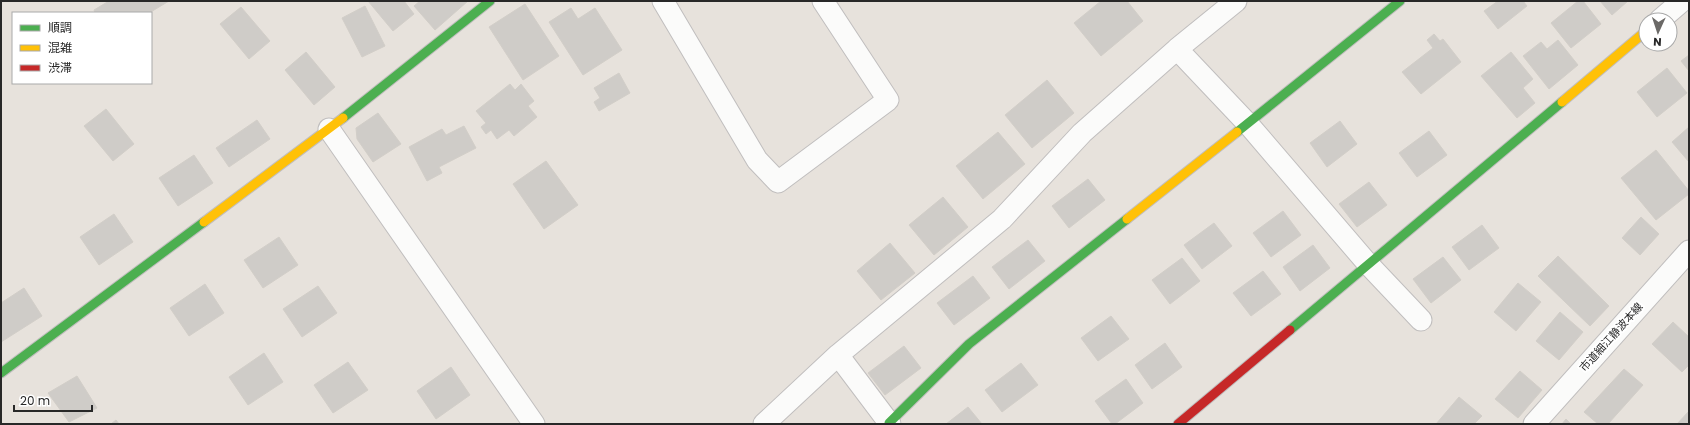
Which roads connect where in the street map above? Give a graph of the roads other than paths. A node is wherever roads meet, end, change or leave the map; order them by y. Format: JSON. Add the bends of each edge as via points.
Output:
{"nodes":[{"id":1,"x":490,"y":1,"type":"edge"},
{"id":2,"x":663,"y":1,"type":"edge"},
{"id":3,"x":823,"y":1,"type":"edge"},
{"id":4,"x":1236,"y":1,"type":"edge"},
{"id":5,"x":1400,"y":1,"type":"edge"},
{"id":6,"x":1682,"y":1,"type":"edge"},
{"id":7,"x":1669,"y":12,"type":"edge"},
{"id":8,"x":1638,"y":38,"type":"edge"},
{"id":9,"x":1176,"y":49,"type":"junction"},
{"id":10,"x":1248,"y":124,"type":"junction"},
{"id":11,"x":329,"y":129,"type":"junction"},
{"id":12,"x":1689,"y":251,"type":"edge"},
{"id":13,"x":1368,"y":264,"type":"junction"},
{"id":14,"x":1421,"y":320,"type":"dead end"},
{"id":15,"x":838,"y":356,"type":"junction"},
{"id":16,"x":1,"y":373,"type":"edge"},
{"id":17,"x":534,"y":424,"type":"edge"},
{"id":18,"x":764,"y":424,"type":"edge"},
{"id":19,"x":889,"y":424,"type":"edge"},
{"id":20,"x":1178,"y":424,"type":"edge"},
{"id":21,"x":1534,"y":424,"type":"edge"}],
"edges":[{"from":1,"to":11,"type":"street"},
{"from":2,"to":3,"type":"street","via":[[757,160],[778,182],[888,100]]},
{"from":4,"to":9,"type":"street"},
{"from":5,"to":10,"type":"street"},
{"from":6,"to":7,"type":"street"},
{"from":8,"to":13,"type":"street"},
{"from":9,"to":10,"type":"street"},
{"from":9,"to":15,"type":"street","via":[[1082,133],[1002,219]]},
{"from":10,"to":13,"type":"street"},
{"from":10,"to":19,"type":"street","via":[[969,344]]},
{"from":11,"to":16,"type":"street"},
{"from":11,"to":17,"type":"street"},
{"from":12,"to":21,"type":"street","name":"市道細江静波本線"},
{"from":13,"to":14,"type":"street"},
{"from":13,"to":20,"type":"street"},
{"from":15,"to":18,"type":"street"},
{"from":15,"to":19,"type":"street"}]}
